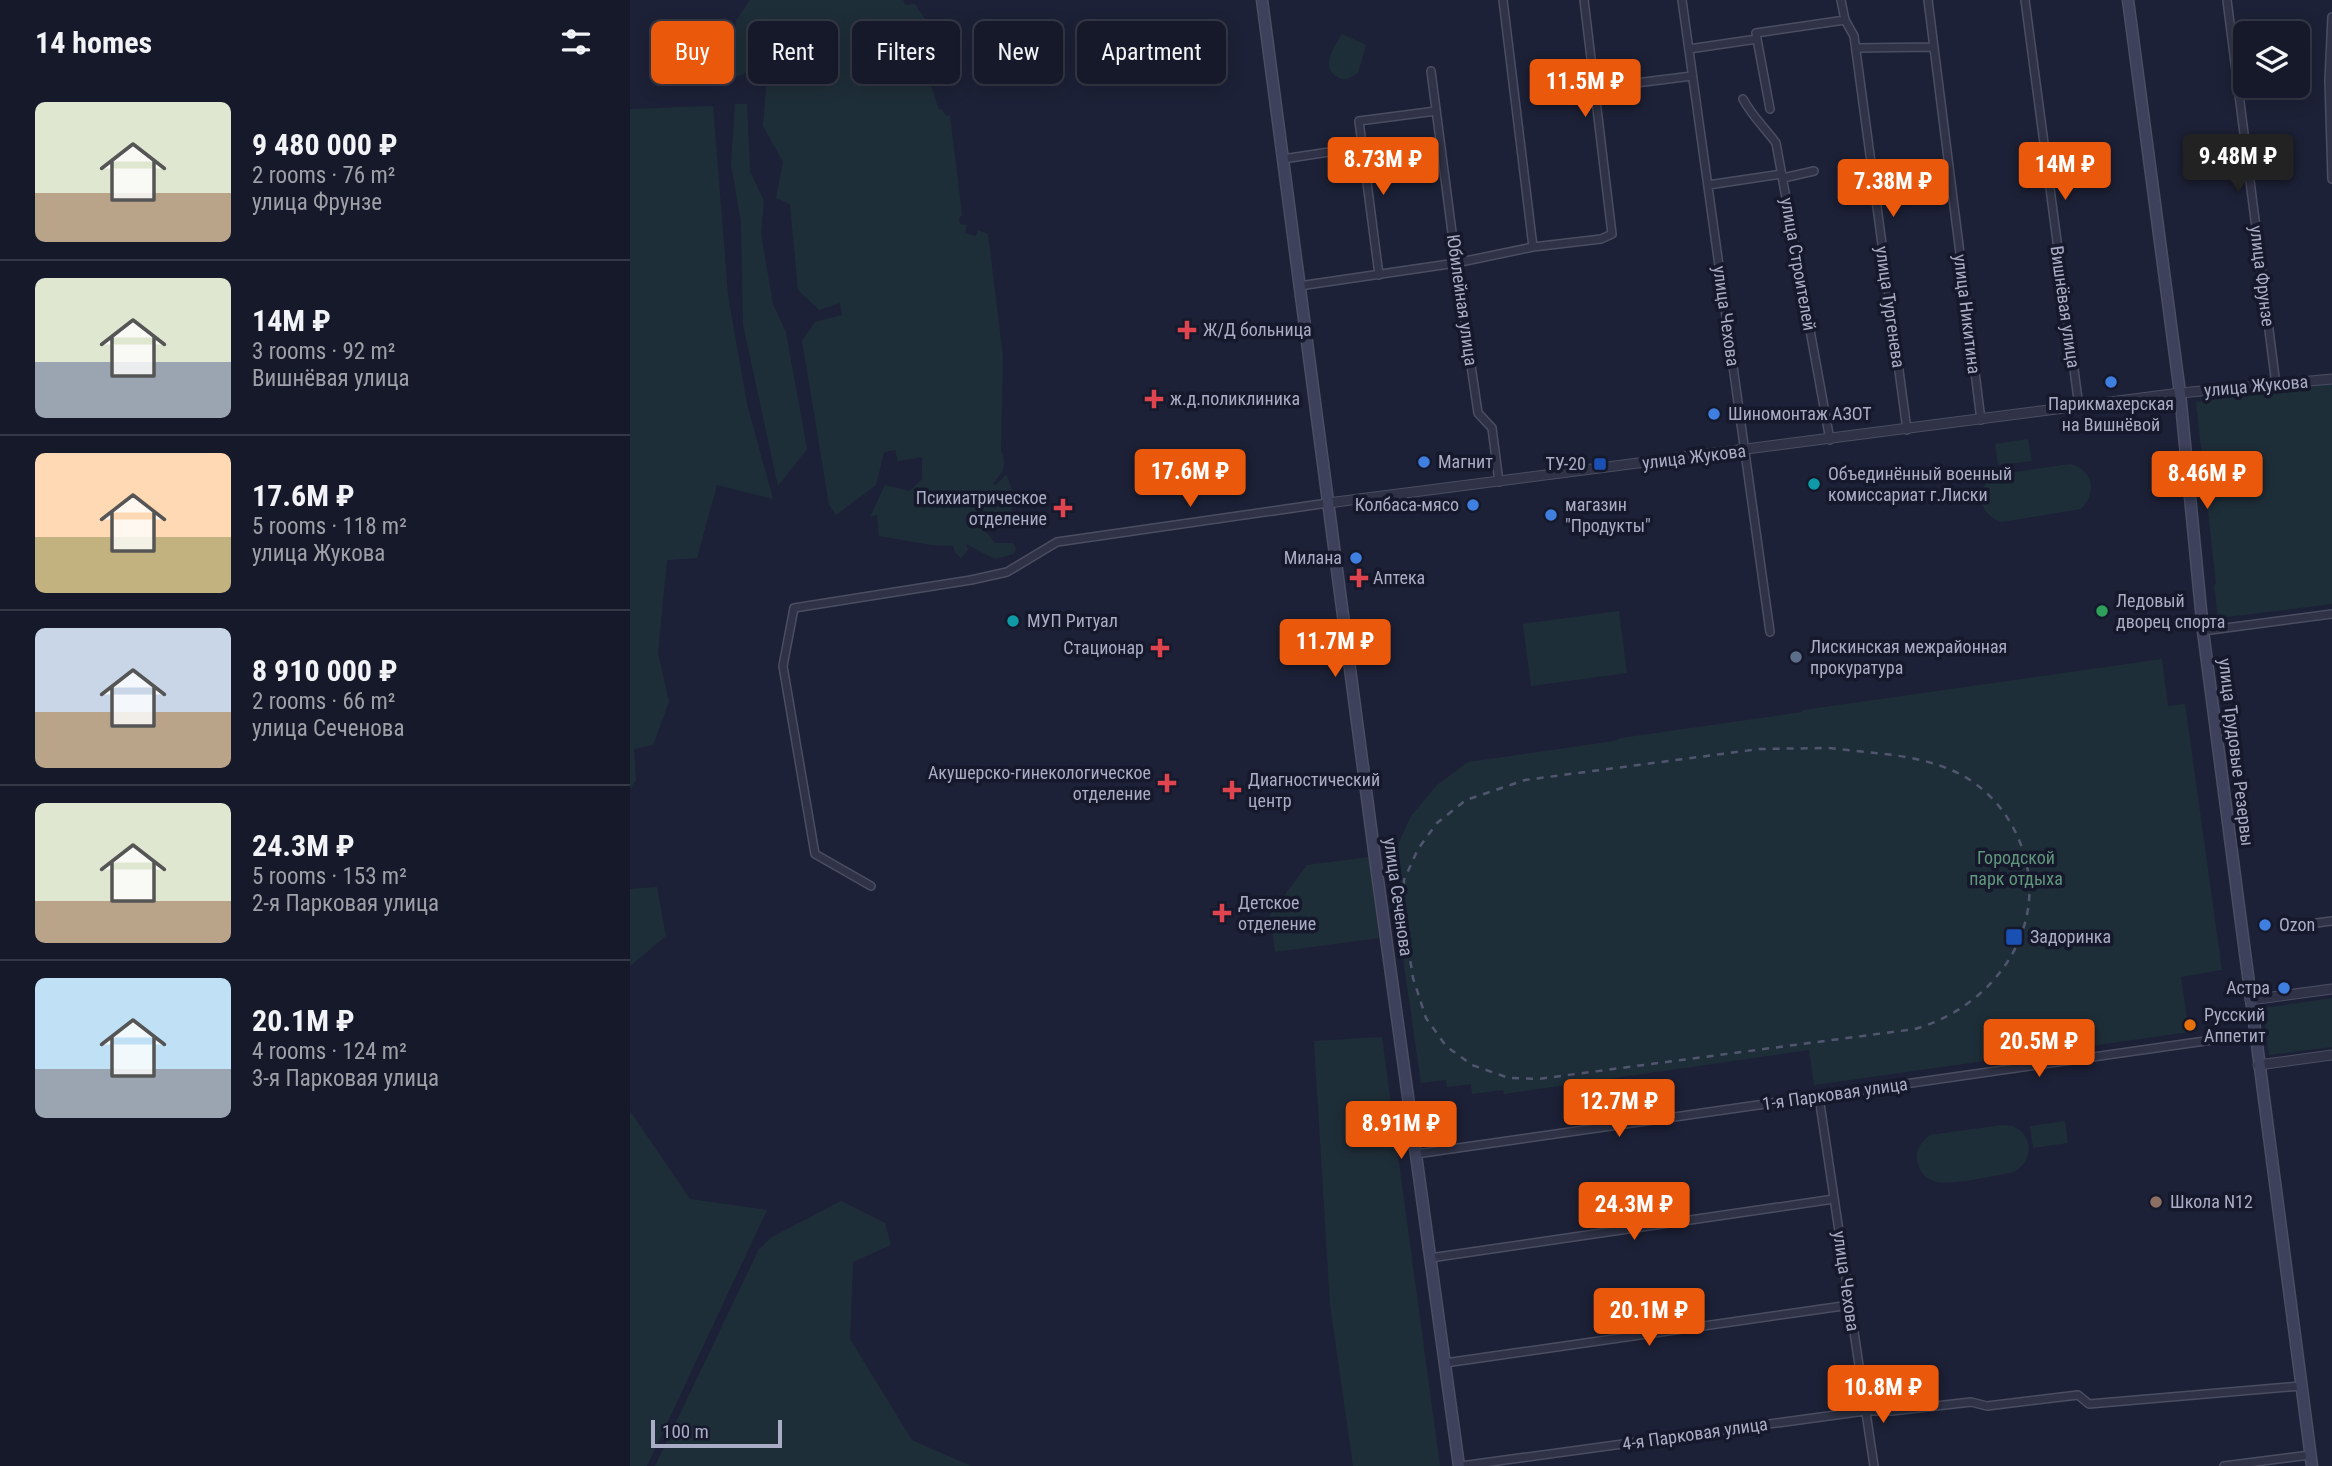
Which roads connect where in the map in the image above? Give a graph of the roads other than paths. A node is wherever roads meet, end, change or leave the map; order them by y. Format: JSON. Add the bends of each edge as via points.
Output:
{"nodes":[{"id":1,"x":1262,"y":0,"type":"edge"},
{"id":2,"x":1503,"y":0,"type":"edge"},
{"id":3,"x":1584,"y":0,"type":"edge"},
{"id":4,"x":1682,"y":0,"type":"edge"},
{"id":5,"x":1840,"y":0,"type":"edge"},
{"id":6,"x":1928,"y":0,"type":"edge"},
{"id":7,"x":2025,"y":0,"type":"edge"},
{"id":8,"x":2128,"y":0,"type":"edge"},
{"id":9,"x":2227,"y":0,"type":"edge"},
{"id":10,"x":2332,"y":17,"type":"edge"},
{"id":11,"x":1845,"y":20,"type":"junction"},
{"id":12,"x":1757,"y":40,"type":"junction"},
{"id":13,"x":1934,"y":47,"type":"junction"},
{"id":14,"x":1856,"y":48,"type":"junction"},
{"id":15,"x":1689,"y":49,"type":"junction"},
{"id":16,"x":1432,"y":71,"type":"dead end"},
{"id":17,"x":1692,"y":76,"type":"junction"},
{"id":18,"x":1596,"y":88,"type":"junction"},
{"id":19,"x":1743,"y":99,"type":"dead end"},
{"id":20,"x":1770,"y":108,"type":"dead end"},
{"id":21,"x":1437,"y":111,"type":"junction"},
{"id":22,"x":1362,"y":147,"type":"junction"},
{"id":23,"x":1283,"y":159,"type":"junction"},
{"id":24,"x":1814,"y":171,"type":"dead end"},
{"id":25,"x":1782,"y":176,"type":"junction"},
{"id":26,"x":2332,"y":179,"type":"edge"},
{"id":27,"x":1708,"y":185,"type":"junction"},
{"id":28,"x":1533,"y":247,"type":"junction"},
{"id":29,"x":1456,"y":263,"type":"junction"},
{"id":30,"x":1379,"y":275,"type":"junction"},
{"id":31,"x":1299,"y":286,"type":"junction"},
{"id":32,"x":2332,"y":379,"type":"edge"},
{"id":33,"x":2276,"y":385,"type":"junction"},
{"id":34,"x":2180,"y":393,"type":"junction"},
{"id":35,"x":2078,"y":407,"type":"junction"},
{"id":36,"x":1981,"y":420,"type":"junction"},
{"id":37,"x":1907,"y":430,"type":"junction"},
{"id":38,"x":1830,"y":440,"type":"junction"},
{"id":39,"x":1745,"y":451,"type":"junction"},
{"id":40,"x":1499,"y":482,"type":"junction"},
{"id":41,"x":1328,"y":503,"type":"junction"},
{"id":42,"x":2332,"y":614,"type":"edge"},
{"id":43,"x":2203,"y":631,"type":"junction"},
{"id":44,"x":1770,"y":632,"type":"dead end"},
{"id":45,"x":871,"y":886,"type":"dead end"},
{"id":46,"x":2332,"y":921,"type":"edge"},
{"id":47,"x":2309,"y":924,"type":"dead end"},
{"id":48,"x":2332,"y":989,"type":"edge"},
{"id":49,"x":2250,"y":1000,"type":"junction"},
{"id":50,"x":2254,"y":1034,"type":"junction"},
{"id":51,"x":2332,"y":1055,"type":"edge"},
{"id":52,"x":2259,"y":1065,"type":"junction"},
{"id":53,"x":1819,"y":1097,"type":"junction"},
{"id":54,"x":1416,"y":1154,"type":"junction"},
{"id":55,"x":1834,"y":1199,"type":"junction"},
{"id":56,"x":1430,"y":1258,"type":"junction"},
{"id":57,"x":1850,"y":1305,"type":"junction"},
{"id":58,"x":1445,"y":1363,"type":"junction"},
{"id":59,"x":2301,"y":1387,"type":"junction"},
{"id":60,"x":1866,"y":1411,"type":"junction"},
{"id":61,"x":2311,"y":1461,"type":"edge"},
{"id":62,"x":1460,"y":1466,"type":"edge"},
{"id":63,"x":1874,"y":1466,"type":"edge"},
{"id":64,"x":2224,"y":1466,"type":"edge"}],
"edges":[{"from":1,"to":23,"type":"main road","name":"улица Сеченова"},
{"from":2,"to":28,"type":"street"},
{"from":3,"to":18,"type":"street"},
{"from":4,"to":15,"type":"street","name":"улица Чехова"},
{"from":5,"to":11,"type":"street","name":"улица Тургенева"},
{"from":6,"to":13,"type":"street","name":"улица Никитина"},
{"from":7,"to":35,"type":"street","name":"Вишнёвая улица"},
{"from":8,"to":34,"type":"main road","name":"улица Трудовые Резервы"},
{"from":9,"to":33,"type":"street","name":"улица Фрунзе"},
{"from":10,"to":26,"type":"street"},
{"from":11,"to":12,"type":"street","via":[[1756,33]]},
{"from":11,"to":14,"type":"street","name":"улица Тургенева"},
{"from":12,"to":15,"type":"street"},
{"from":12,"to":20,"type":"street"},
{"from":13,"to":14,"type":"street"},
{"from":13,"to":36,"type":"street","name":"улица Никитина"},
{"from":14,"to":37,"type":"street","name":"улица Тургенева"},
{"from":15,"to":17,"type":"street","name":"улица Чехова"},
{"from":16,"to":21,"type":"street","name":"Юбилейная улица"},
{"from":17,"to":18,"type":"street"},
{"from":17,"to":27,"type":"street","name":"улица Чехова"},
{"from":18,"to":28,"type":"street","via":[[1612,234]]},
{"from":19,"to":25,"type":"street","name":"улица Строителей","via":[[1776,143]]},
{"from":21,"to":22,"type":"street","via":[[1359,121]]},
{"from":21,"to":29,"type":"street","name":"Юбилейная улица"},
{"from":22,"to":23,"type":"street"},
{"from":22,"to":30,"type":"street"},
{"from":23,"to":31,"type":"main road","name":"улица Сеченова"},
{"from":24,"to":25,"type":"street"},
{"from":25,"to":27,"type":"street"},
{"from":25,"to":38,"type":"street","name":"улица Строителей"},
{"from":27,"to":39,"type":"street","name":"улица Чехова"},
{"from":28,"to":29,"type":"street"},
{"from":29,"to":30,"type":"street"},
{"from":29,"to":40,"type":"street","name":"Юбилейная улица","via":[[1478,413],[1492,428]]},
{"from":30,"to":31,"type":"street"},
{"from":31,"to":41,"type":"main road","name":"улица Сеченова"},
{"from":32,"to":33,"type":"street","name":"улица Жукова"},
{"from":33,"to":34,"type":"street","name":"улица Жукова"},
{"from":34,"to":35,"type":"street","name":"улица Жукова"},
{"from":34,"to":43,"type":"main road","name":"улица Трудовые Резервы"},
{"from":35,"to":36,"type":"street","name":"улица Жукова"},
{"from":36,"to":37,"type":"street","name":"улица Жукова"},
{"from":37,"to":38,"type":"street","name":"улица Жукова"},
{"from":38,"to":39,"type":"street","name":"улица Жукова"},
{"from":39,"to":40,"type":"street","name":"улица Жукова"},
{"from":39,"to":44,"type":"street","name":"улица Чехова"},
{"from":40,"to":41,"type":"street","name":"улица Жукова"},
{"from":41,"to":45,"type":"street","name":"улица Жукова","via":[[1057,542],[1007,572],[794,608],[783,666],[815,854]]},
{"from":41,"to":54,"type":"main road","name":"улица Сеченова"},
{"from":42,"to":43,"type":"street"},
{"from":43,"to":49,"type":"main road","name":"улица Трудовые Резервы"},
{"from":46,"to":47,"type":"street"},
{"from":48,"to":49,"type":"street"},
{"from":49,"to":50,"type":"main road","name":"улица Трудовые Резервы"},
{"from":50,"to":52,"type":"main road","name":"улица Трудовые Резервы"},
{"from":50,"to":53,"type":"street","name":"1-я Парковая улица"},
{"from":51,"to":52,"type":"street"},
{"from":52,"to":59,"type":"main road","name":"улица Трудовые Резервы"},
{"from":53,"to":54,"type":"street","name":"1-я Парковая улица"},
{"from":53,"to":55,"type":"street","name":"улица Чехова"},
{"from":54,"to":56,"type":"main road","name":"улица Сеченова"},
{"from":55,"to":56,"type":"street"},
{"from":55,"to":57,"type":"street","name":"улица Чехова"},
{"from":56,"to":58,"type":"main road","name":"улица Сеченова"},
{"from":57,"to":58,"type":"street"},
{"from":57,"to":60,"type":"street","name":"улица Чехова"},
{"from":58,"to":62,"type":"main road","name":"улица Сеченова"},
{"from":59,"to":60,"type":"street","name":"4-я Парковая улица","via":[[2089,1404],[2078,1395],[1987,1406],[1971,1402]]},
{"from":59,"to":61,"type":"main road","name":"улица Трудовые Резервы"},
{"from":60,"to":62,"type":"street","name":"4-я Парковая улица"},
{"from":60,"to":63,"type":"street","name":"улица Чехова"},
{"from":61,"to":64,"type":"street"}]}
